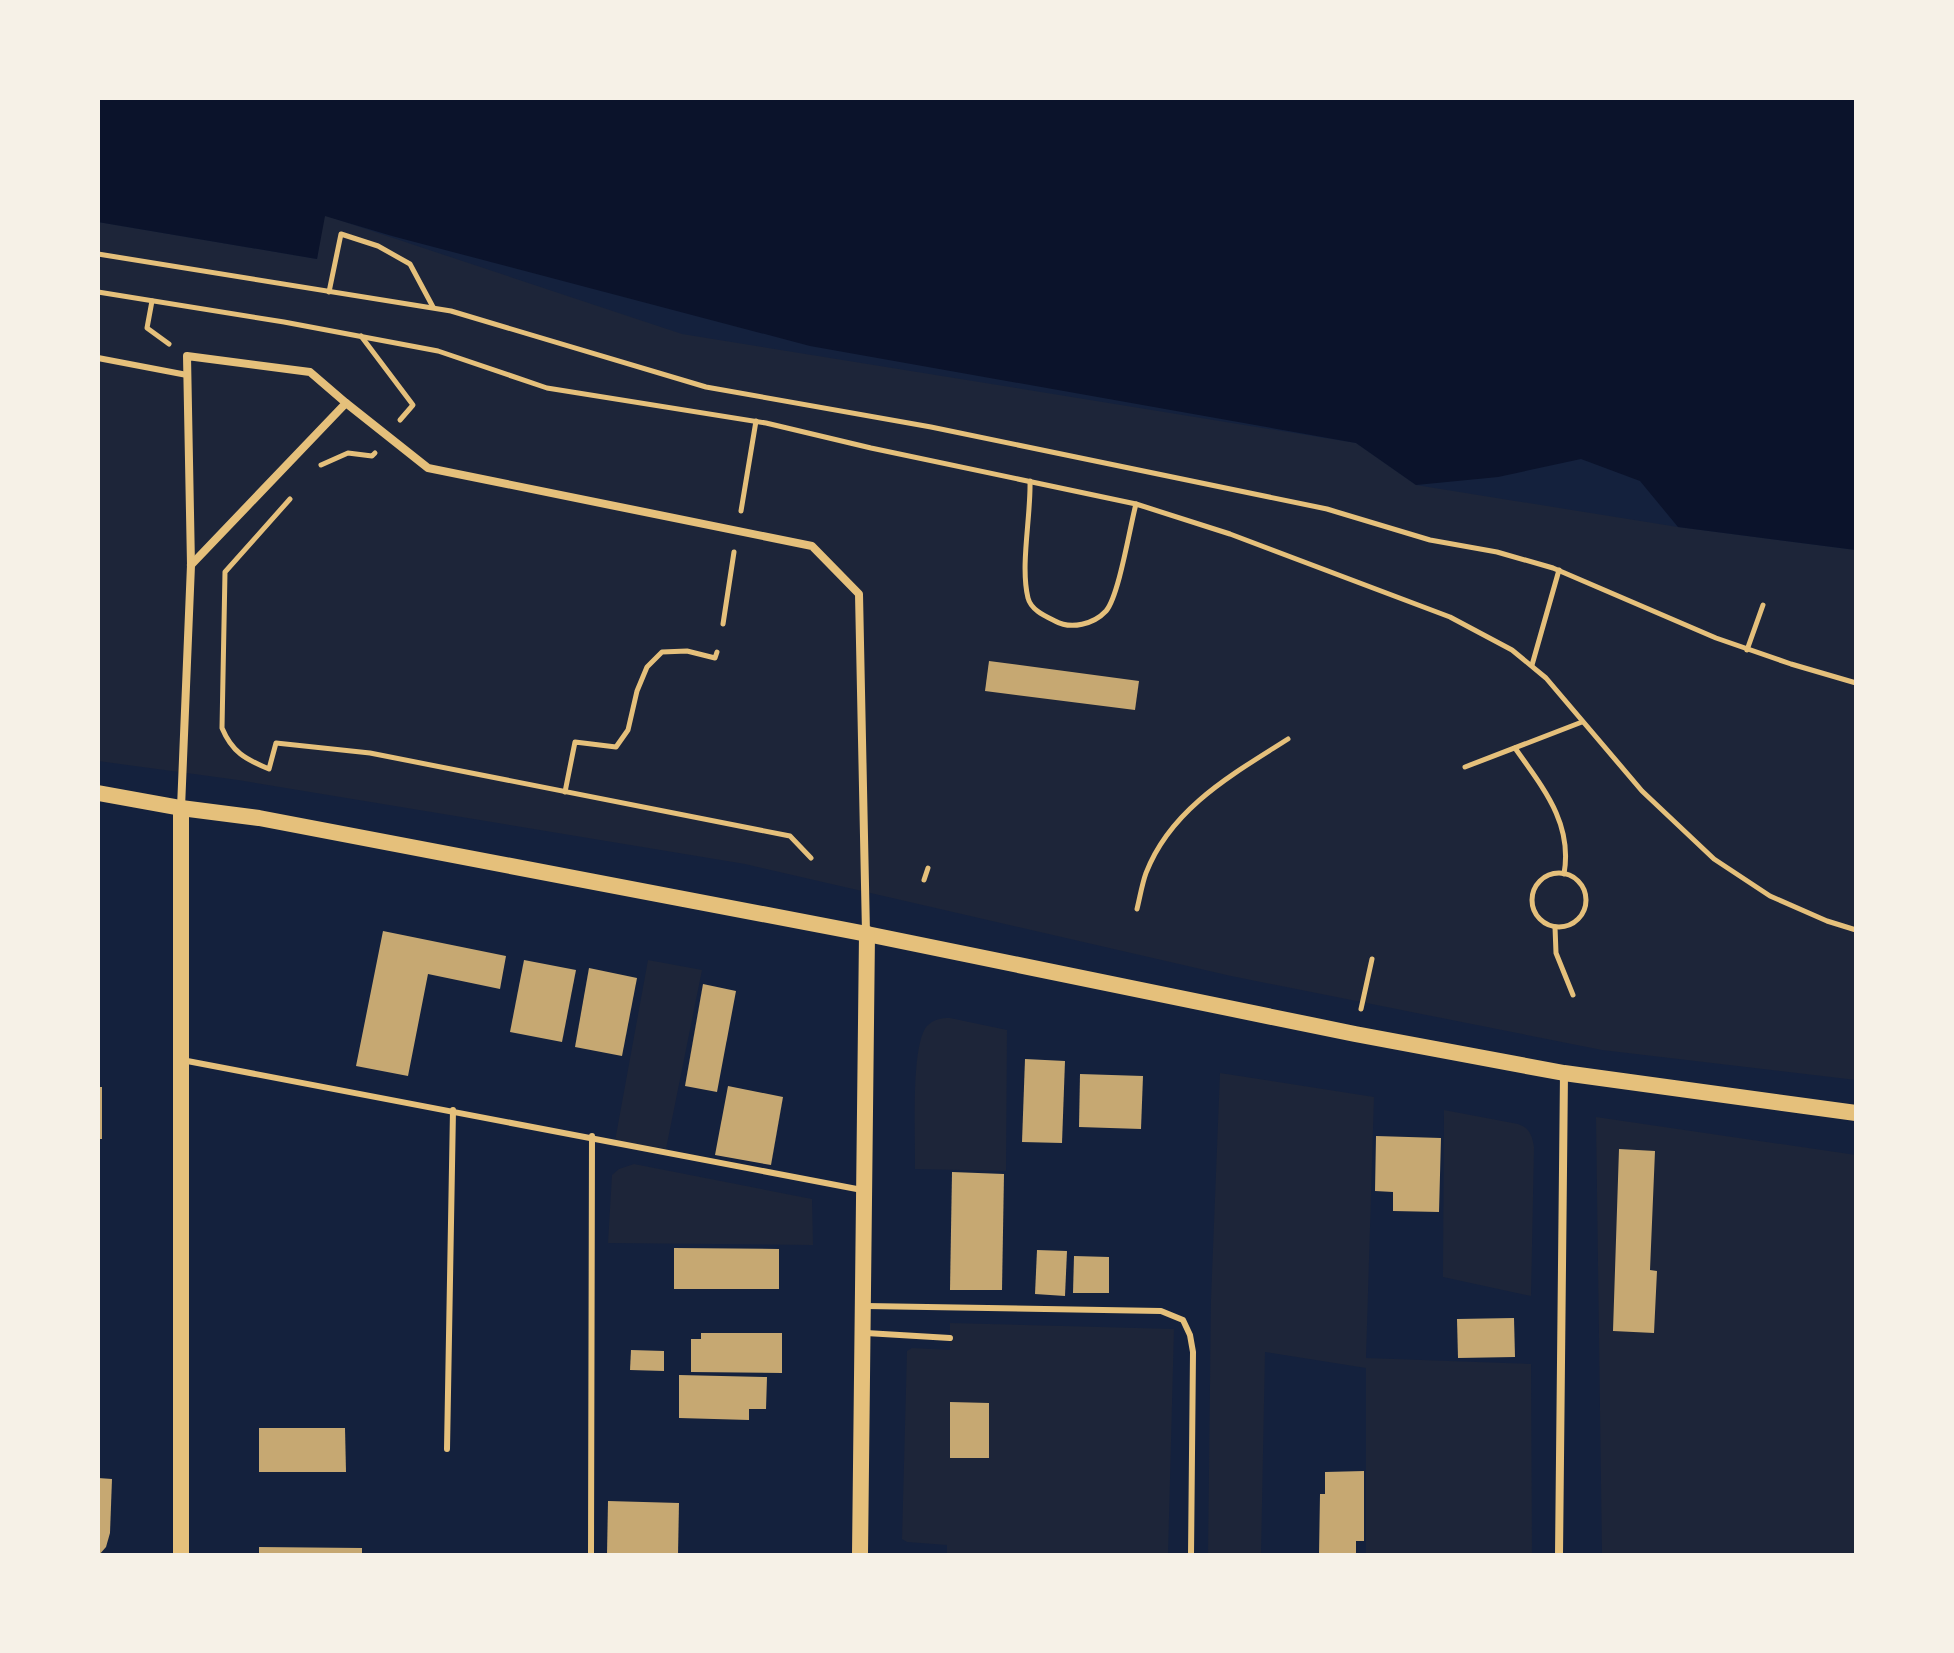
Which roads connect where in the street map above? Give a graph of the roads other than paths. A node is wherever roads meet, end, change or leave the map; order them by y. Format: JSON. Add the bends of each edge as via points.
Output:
{"nodes":[{"id":1,"x":98,"y":358,"type":"edge"},
{"id":2,"x":187,"y":375,"type":"junction"},
{"id":3,"x":346,"y":403,"type":"junction"},
{"id":4,"x":191,"y":565,"type":"junction"},
{"id":5,"x":98,"y":793,"type":"edge"},
{"id":6,"x":181,"y":808,"type":"junction"},
{"id":7,"x":867,"y":934,"type":"junction"},
{"id":8,"x":182,"y":1060,"type":"junction"},
{"id":9,"x":1564,"y":1073,"type":"junction"},
{"id":10,"x":453,"y":1110,"type":"junction"},
{"id":11,"x":1856,"y":1113,"type":"edge"},
{"id":12,"x":592,"y":1136,"type":"junction"},
{"id":13,"x":864,"y":1190,"type":"junction"},
{"id":14,"x":863,"y":1306,"type":"junction"},
{"id":15,"x":863,"y":1333,"type":"junction"},
{"id":16,"x":950,"y":1338,"type":"dead end"},
{"id":17,"x":447,"y":1449,"type":"dead end"},
{"id":18,"x":181,"y":1555,"type":"edge"},
{"id":19,"x":591,"y":1555,"type":"edge"},
{"id":20,"x":860,"y":1555,"type":"edge"},
{"id":21,"x":1191,"y":1555,"type":"edge"},
{"id":22,"x":1559,"y":1555,"type":"edge"}],
"edges":[{"from":1,"to":2,"type":"lane"},
{"from":2,"to":3,"type":"street","via":[[187,356],[310,372]]},
{"from":2,"to":4,"type":"street"},
{"from":3,"to":4,"type":"street"},
{"from":3,"to":7,"type":"street","via":[[428,468],[812,546],[859,594]]},
{"from":4,"to":6,"type":"street"},
{"from":5,"to":6,"type":"main road"},
{"from":6,"to":7,"type":"main road","via":[[259,818]]},
{"from":6,"to":8,"type":"main road"},
{"from":7,"to":9,"type":"main road"},
{"from":7,"to":13,"type":"main road"},
{"from":8,"to":10,"type":"lane"},
{"from":8,"to":18,"type":"main road"},
{"from":9,"to":11,"type":"main road"},
{"from":9,"to":22,"type":"street"},
{"from":10,"to":12,"type":"lane"},
{"from":10,"to":17,"type":"lane"},
{"from":12,"to":13,"type":"lane"},
{"from":12,"to":19,"type":"lane"},
{"from":13,"to":14,"type":"main road"},
{"from":14,"to":15,"type":"main road"},
{"from":14,"to":21,"type":"lane","via":[[1161,1311],[1183,1320],[1193,1352]]},
{"from":15,"to":16,"type":"lane"},
{"from":15,"to":20,"type":"main road"}]}
